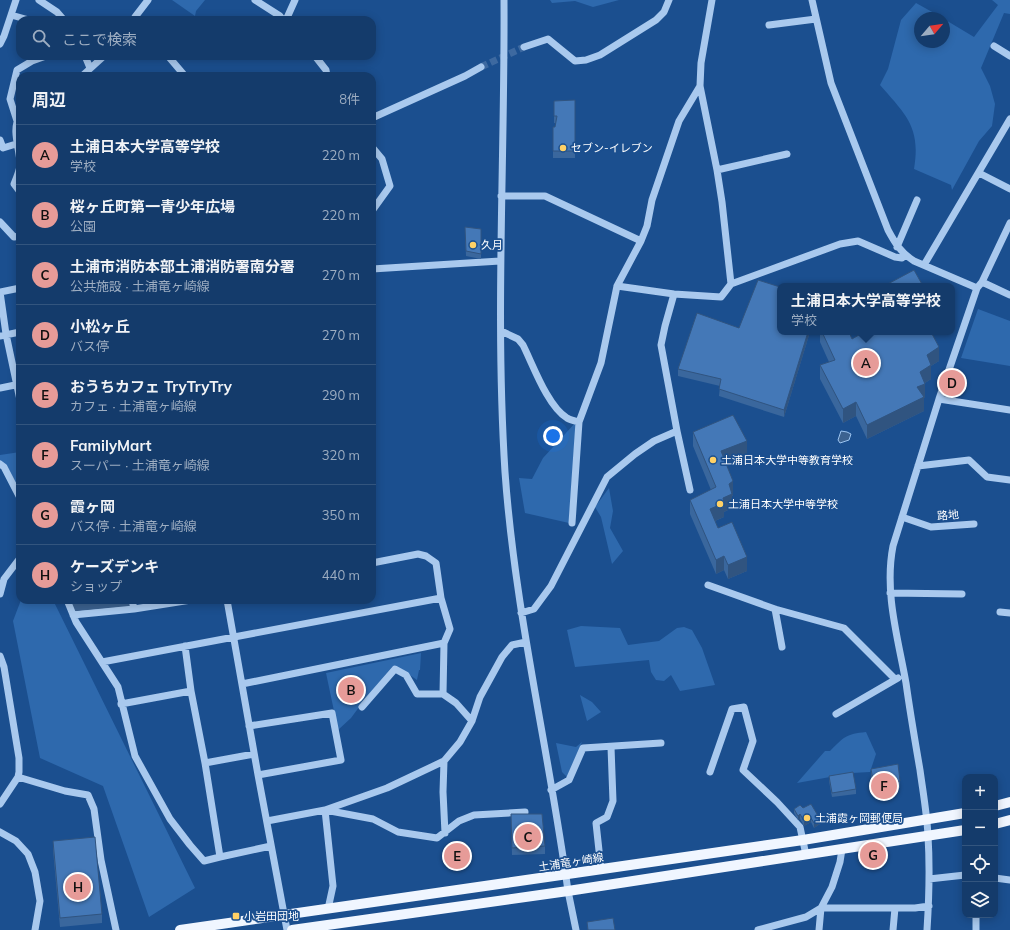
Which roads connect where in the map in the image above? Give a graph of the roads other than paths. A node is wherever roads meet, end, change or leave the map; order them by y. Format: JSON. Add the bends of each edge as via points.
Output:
{"nodes":[{"id":1,"x":16,"y":0,"type":"edge"},
{"id":2,"x":39,"y":0,"type":"edge"},
{"id":3,"x":148,"y":0,"type":"edge"},
{"id":4,"x":255,"y":0,"type":"edge"},
{"id":5,"x":295,"y":0,"type":"edge"},
{"id":6,"x":504,"y":0,"type":"edge"},
{"id":7,"x":669,"y":0,"type":"edge"},
{"id":8,"x":712,"y":0,"type":"edge"},
{"id":9,"x":812,"y":0,"type":"edge"},
{"id":10,"x":11,"y":15,"type":"junction"},
{"id":11,"x":16,"y":16,"type":"edge"},
{"id":12,"x":61,"y":16,"type":"edge"},
{"id":13,"x":137,"y":16,"type":"edge"},
{"id":14,"x":280,"y":16,"type":"edge"},
{"id":15,"x":288,"y":16,"type":"edge"},
{"id":16,"x":816,"y":19,"type":"junction"},
{"id":17,"x":768,"y":25,"type":"dead end"},
{"id":18,"x":0,"y":44,"type":"edge"},
{"id":19,"x":994,"y":46,"type":"dead end"},
{"id":20,"x":524,"y":47,"type":"tunnel mouth"},
{"id":21,"x":1010,"y":56,"type":"edge"},
{"id":22,"x":35,"y":60,"type":"edge"},
{"id":23,"x":87,"y":60,"type":"edge"},
{"id":24,"x":99,"y":60,"type":"edge"},
{"id":25,"x":171,"y":60,"type":"edge"},
{"id":26,"x":318,"y":60,"type":"edge"},
{"id":27,"x":481,"y":66,"type":"tunnel mouth"},
{"id":28,"x":90,"y":68,"type":"junction"},
{"id":29,"x":17,"y":72,"type":"edge"},
{"id":30,"x":86,"y":72,"type":"edge"},
{"id":31,"x":182,"y":72,"type":"edge"},
{"id":32,"x":326,"y":72,"type":"edge"},
{"id":33,"x":16,"y":74,"type":"edge"},
{"id":34,"x":700,"y":86,"type":"junction"},
{"id":35,"x":16,"y":114,"type":"edge"},
{"id":36,"x":376,"y":116,"type":"edge"},
{"id":37,"x":1010,"y":119,"type":"edge"},
{"id":38,"x":0,"y":140,"type":"edge"},
{"id":39,"x":16,"y":144,"type":"edge"},
{"id":40,"x":376,"y":152,"type":"edge"},
{"id":41,"x":787,"y":154,"type":"dead end"},
{"id":42,"x":717,"y":170,"type":"junction"},
{"id":43,"x":979,"y":172,"type":"junction"},
{"id":44,"x":1010,"y":189,"type":"edge"},
{"id":45,"x":501,"y":196,"type":"junction"},
{"id":46,"x":917,"y":200,"type":"dead end"},
{"id":47,"x":376,"y":205,"type":"edge"},
{"id":48,"x":0,"y":222,"type":"edge"},
{"id":49,"x":1010,"y":223,"type":"edge"},
{"id":50,"x":16,"y":237,"type":"edge"},
{"id":51,"x":641,"y":241,"type":"junction"},
{"id":52,"x":897,"y":247,"type":"junction"},
{"id":53,"x":905,"y":256,"type":"junction"},
{"id":54,"x":500,"y":261,"type":"junction"},
{"id":55,"x":924,"y":265,"type":"junction"},
{"id":56,"x":376,"y":269,"type":"edge"},
{"id":57,"x":731,"y":284,"type":"junction"},
{"id":58,"x":979,"y":285,"type":"junction"},
{"id":59,"x":617,"y":286,"type":"junction"},
{"id":60,"x":16,"y":289,"type":"edge"},
{"id":61,"x":0,"y":292,"type":"edge"},
{"id":62,"x":674,"y":294,"type":"junction"},
{"id":63,"x":1010,"y":295,"type":"edge"},
{"id":64,"x":501,"y":332,"type":"junction"},
{"id":65,"x":16,"y":333,"type":"edge"},
{"id":66,"x":3,"y":335,"type":"edge"},
{"id":67,"x":16,"y":377,"type":"edge"},
{"id":68,"x":16,"y":384,"type":"edge"},
{"id":69,"x":0,"y":388,"type":"edge"},
{"id":70,"x":939,"y":399,"type":"junction"},
{"id":71,"x":1010,"y":410,"type":"edge"},
{"id":72,"x":579,"y":422,"type":"junction"},
{"id":73,"x":677,"y":431,"type":"junction"},
{"id":74,"x":0,"y":464,"type":"edge"},
{"id":75,"x":918,"y":466,"type":"junction"},
{"id":76,"x":1010,"y":480,"type":"edge"},
{"id":77,"x":16,"y":490,"type":"edge"},
{"id":78,"x":690,"y":490,"type":"dead end"},
{"id":79,"x":902,"y":517,"type":"junction"},
{"id":80,"x":572,"y":523,"type":"dead end"},
{"id":81,"x":974,"y":524,"type":"dead end"},
{"id":82,"x":376,"y":562,"type":"edge"},
{"id":83,"x":16,"y":564,"type":"edge"},
{"id":84,"x":708,"y":585,"type":"dead end"},
{"id":85,"x":890,"y":593,"type":"junction"},
{"id":86,"x":0,"y":594,"type":"edge"},
{"id":87,"x":962,"y":594,"type":"dead end"},
{"id":88,"x":441,"y":598,"type":"junction"},
{"id":89,"x":69,"y":604,"type":"edge"},
{"id":90,"x":133,"y":604,"type":"edge"},
{"id":91,"x":165,"y":604,"type":"edge"},
{"id":92,"x":228,"y":604,"type":"edge"},
{"id":93,"x":134,"y":609,"type":"junction"},
{"id":94,"x":775,"y":609,"type":"junction"},
{"id":95,"x":1000,"y":612,"type":"dead end"},
{"id":96,"x":521,"y":613,"type":"junction"},
{"id":97,"x":1010,"y":613,"type":"edge"},
{"id":98,"x":73,"y":614,"type":"junction"},
{"id":99,"x":233,"y":638,"type":"junction"},
{"id":100,"x":526,"y":642,"type":"junction"},
{"id":101,"x":444,"y":643,"type":"junction"},
{"id":102,"x":185,"y":646,"type":"junction"},
{"id":103,"x":782,"y":647,"type":"dead end"},
{"id":104,"x":0,"y":656,"type":"edge"},
{"id":105,"x":102,"y":662,"type":"junction"},
{"id":106,"x":904,"y":676,"type":"junction"},
{"id":107,"x":895,"y":679,"type":"junction"},
{"id":108,"x":242,"y":684,"type":"junction"},
{"id":109,"x":191,"y":691,"type":"junction"},
{"id":110,"x":442,"y":694,"type":"junction"},
{"id":111,"x":121,"y":704,"type":"junction"},
{"id":112,"x":362,"y":707,"type":"dead end"},
{"id":113,"x":836,"y":714,"type":"dead end"},
{"id":114,"x":472,"y":721,"type":"junction"},
{"id":115,"x":249,"y":726,"type":"junction"},
{"id":116,"x":662,"y":743,"type":"dead end"},
{"id":117,"x":611,"y":747,"type":"junction"},
{"id":118,"x":254,"y":754,"type":"junction"},
{"id":119,"x":444,"y":761,"type":"junction"},
{"id":120,"x":205,"y":763,"type":"junction"},
{"id":121,"x":710,"y":772,"type":"dead end"},
{"id":122,"x":258,"y":775,"type":"junction"},
{"id":123,"x":18,"y":777,"type":"junction"},
{"id":124,"x":551,"y":790,"type":"junction"},
{"id":125,"x":1010,"y":802,"type":"edge"},
{"id":126,"x":0,"y":804,"type":"edge"},
{"id":127,"x":998,"y":805,"type":"edge"},
{"id":128,"x":325,"y":810,"type":"junction"},
{"id":129,"x":525,"y":812,"type":"edge"},
{"id":130,"x":962,"y":813,"type":"edge"},
{"id":131,"x":927,"y":819,"type":"junction"},
{"id":132,"x":1010,"y":820,"type":"edge"},
{"id":133,"x":267,"y":821,"type":"junction"},
{"id":134,"x":998,"y":823,"type":"edge"},
{"id":135,"x":962,"y":830,"type":"edge"},
{"id":136,"x":0,"y":832,"type":"edge"},
{"id":137,"x":445,"y":833,"type":"junction"},
{"id":138,"x":928,"y":836,"type":"junction"},
{"id":139,"x":803,"y":840,"type":"junction"},
{"id":140,"x":271,"y":846,"type":"junction"},
{"id":141,"x":842,"y":849,"type":"junction"},
{"id":142,"x":806,"y":854,"type":"junction"},
{"id":143,"x":220,"y":856,"type":"junction"},
{"id":144,"x":601,"y":869,"type":"junction"},
{"id":145,"x":566,"y":875,"type":"junction"},
{"id":146,"x":962,"y":875,"type":"edge"},
{"id":147,"x":998,"y":878,"type":"edge"},
{"id":148,"x":929,"y":879,"type":"junction"},
{"id":149,"x":1010,"y":880,"type":"edge"},
{"id":150,"x":568,"y":890,"type":"junction"},
{"id":151,"x":929,"y":906,"type":"junction"},
{"id":152,"x":821,"y":908,"type":"junction"},
{"id":153,"x":895,"y":908,"type":"junction"},
{"id":154,"x":328,"y":909,"type":"junction"},
{"id":155,"x":285,"y":915,"type":"junction"},
{"id":156,"x":976,"y":918,"type":"edge"},
{"id":157,"x":36,"y":930,"type":"edge"},
{"id":158,"x":116,"y":930,"type":"edge"},
{"id":159,"x":180,"y":930,"type":"edge"},
{"id":160,"x":287,"y":930,"type":"edge"},
{"id":161,"x":292,"y":930,"type":"edge"},
{"id":162,"x":576,"y":930,"type":"edge"},
{"id":163,"x":758,"y":930,"type":"edge"},
{"id":164,"x":819,"y":930,"type":"edge"},
{"id":165,"x":893,"y":930,"type":"edge"},
{"id":166,"x":927,"y":930,"type":"edge"},
{"id":167,"x":976,"y":930,"type":"edge"}],
"edges":[{"from":1,"to":10,"type":"street"},
{"from":2,"to":12,"type":"street"},
{"from":3,"to":13,"type":"street"},
{"from":4,"to":14,"type":"street"},
{"from":5,"to":15,"type":"street"},
{"from":6,"to":45,"type":"street"},
{"from":7,"to":20,"type":"street","via":[[664,12],[656,20],[600,55],[586,60],[575,61],[548,39]]},
{"from":8,"to":34,"type":"street","via":[[701,63]]},
{"from":9,"to":16,"type":"street"},
{"from":10,"to":11,"type":"street"},
{"from":10,"to":18,"type":"street"},
{"from":16,"to":17,"type":"street"},
{"from":16,"to":52,"type":"street","via":[[833,89]]},
{"from":19,"to":21,"type":"street"},
{"from":22,"to":29,"type":"street"},
{"from":23,"to":28,"type":"street"},
{"from":24,"to":28,"type":"street"},
{"from":25,"to":31,"type":"street"},
{"from":26,"to":32,"type":"street"},
{"from":27,"to":36,"type":"street","via":[[465,76]]},
{"from":28,"to":30,"type":"street"},
{"from":33,"to":35,"type":"street","via":[[10,99]]},
{"from":34,"to":42,"type":"street"},
{"from":34,"to":51,"type":"street","via":[[679,121]]},
{"from":37,"to":43,"type":"street"},
{"from":38,"to":39,"type":"street","via":[[3,148]]},
{"from":40,"to":47,"type":"street","via":[[382,159],[390,186]]},
{"from":41,"to":42,"type":"street"},
{"from":42,"to":57,"type":"street"},
{"from":43,"to":44,"type":"street"},
{"from":43,"to":55,"type":"street"},
{"from":45,"to":51,"type":"street","via":[[545,196]]},
{"from":45,"to":54,"type":"street"},
{"from":46,"to":52,"type":"street"},
{"from":48,"to":50,"type":"street"},
{"from":49,"to":58,"type":"street"},
{"from":51,"to":59,"type":"street"},
{"from":52,"to":53,"type":"street"},
{"from":53,"to":55,"type":"street"},
{"from":53,"to":57,"type":"street","via":[[895,256],[858,241],[840,244]]},
{"from":54,"to":56,"type":"street"},
{"from":54,"to":64,"type":"street"},
{"from":55,"to":58,"type":"street"},
{"from":57,"to":62,"type":"street","via":[[721,297]]},
{"from":58,"to":63,"type":"street"},
{"from":58,"to":70,"type":"street"},
{"from":59,"to":62,"type":"street"},
{"from":59,"to":72,"type":"street","via":[[601,363]]},
{"from":60,"to":61,"type":"street"},
{"from":61,"to":66,"type":"street"},
{"from":62,"to":73,"type":"street","via":[[661,345]]},
{"from":64,"to":72,"type":"street","via":[[518,339],[523,345],[555,408],[566,418]]},
{"from":64,"to":96,"type":"street","via":[[506,474]]},
{"from":65,"to":66,"type":"street"},
{"from":66,"to":67,"type":"street"},
{"from":68,"to":69,"type":"street"},
{"from":70,"to":71,"type":"street"},
{"from":70,"to":75,"type":"street"},
{"from":72,"to":80,"type":"street"},
{"from":73,"to":78,"type":"street"},
{"from":73,"to":96,"type":"street","via":[[654,441],[607,477],[552,586],[534,609]]},
{"from":74,"to":77,"type":"street"},
{"from":75,"to":76,"type":"street","via":[[969,460],[987,477]]},
{"from":75,"to":79,"type":"street"},
{"from":79,"to":81,"type":"street","name":"路地","via":[[931,527]]},
{"from":79,"to":85,"type":"street","via":[[890,558]]},
{"from":82,"to":88,"type":"street","via":[[418,554],[426,556],[436,563]]},
{"from":83,"to":86,"type":"street","via":[[4,580]]},
{"from":84,"to":94,"type":"street"},
{"from":85,"to":87,"type":"street"},
{"from":85,"to":106,"type":"street"},
{"from":88,"to":99,"type":"street"},
{"from":88,"to":101,"type":"street","via":[[450,629]]},
{"from":89,"to":98,"type":"street"},
{"from":90,"to":93,"type":"street"},
{"from":91,"to":93,"type":"street"},
{"from":92,"to":99,"type":"street"},
{"from":93,"to":98,"type":"street"},
{"from":94,"to":103,"type":"street"},
{"from":94,"to":107,"type":"street","via":[[844,628]]},
{"from":95,"to":97,"type":"street"},
{"from":96,"to":100,"type":"street"},
{"from":98,"to":105,"type":"street"},
{"from":99,"to":102,"type":"street"},
{"from":99,"to":108,"type":"street"},
{"from":100,"to":114,"type":"street","via":[[512,645],[502,657],[480,697]]},
{"from":100,"to":124,"type":"street"},
{"from":101,"to":108,"type":"street"},
{"from":101,"to":110,"type":"street"},
{"from":102,"to":105,"type":"street"},
{"from":102,"to":109,"type":"street"},
{"from":104,"to":123,"type":"street","via":[[19,758]]},
{"from":105,"to":111,"type":"street","via":[[118,687]]},
{"from":106,"to":107,"type":"street"},
{"from":106,"to":131,"type":"street"},
{"from":107,"to":113,"type":"street"},
{"from":108,"to":115,"type":"street"},
{"from":109,"to":111,"type":"street"},
{"from":109,"to":120,"type":"street"},
{"from":110,"to":112,"type":"street","via":[[417,694],[406,675],[395,669]]},
{"from":110,"to":114,"type":"street","via":[[456,703]]},
{"from":111,"to":143,"type":"street","via":[[135,756],[170,818],[204,861]]},
{"from":114,"to":119,"type":"street","via":[[460,742]]},
{"from":115,"to":118,"type":"street"},
{"from":115,"to":122,"type":"street","via":[[332,712],[338,744],[340,760]]},
{"from":116,"to":117,"type":"street"},
{"from":117,"to":124,"type":"street","via":[[583,748],[569,780]]},
{"from":117,"to":144,"type":"street","via":[[613,801],[607,816],[596,823]]},
{"from":118,"to":120,"type":"street"},
{"from":118,"to":122,"type":"street"},
{"from":119,"to":128,"type":"street","via":[[387,788]]},
{"from":119,"to":137,"type":"street"},
{"from":120,"to":143,"type":"street"},
{"from":121,"to":139,"type":"street","via":[[732,709],[744,707],[753,741],[743,770],[800,827]]},
{"from":122,"to":133,"type":"street"},
{"from":123,"to":126,"type":"street"},
{"from":123,"to":158,"type":"street","via":[[64,791],[88,794],[94,809]]},
{"from":124,"to":145,"type":"street"},
{"from":125,"to":127,"type":"main road"},
{"from":128,"to":133,"type":"street"},
{"from":128,"to":137,"type":"street","via":[[373,819],[398,832],[437,838]]},
{"from":128,"to":154,"type":"street","via":[[333,886]]},
{"from":129,"to":137,"type":"street","via":[[474,814],[459,821]]},
{"from":130,"to":131,"type":"main road","name":"土浦竜ヶ崎線"},
{"from":131,"to":138,"type":"street"},
{"from":131,"to":139,"type":"main road","name":"土浦竜ヶ崎線"},
{"from":132,"to":134,"type":"main road"},
{"from":133,"to":140,"type":"street"},
{"from":135,"to":138,"type":"main road"},
{"from":136,"to":157,"type":"street","via":[[16,841],[28,854],[35,872],[40,901]]},
{"from":138,"to":141,"type":"main road"},
{"from":138,"to":148,"type":"street"},
{"from":139,"to":142,"type":"street"},
{"from":139,"to":144,"type":"main road","name":"土浦竜ヶ崎線"},
{"from":140,"to":143,"type":"street"},
{"from":140,"to":155,"type":"street"},
{"from":141,"to":142,"type":"main road"},
{"from":141,"to":152,"type":"street","via":[[832,887]]},
{"from":142,"to":150,"type":"main road"},
{"from":144,"to":145,"type":"main road","name":"土浦竜ヶ崎線"},
{"from":145,"to":150,"type":"street"},
{"from":145,"to":154,"type":"main road","name":"土浦竜ヶ崎線"},
{"from":146,"to":148,"type":"street"},
{"from":147,"to":149,"type":"street"},
{"from":148,"to":151,"type":"street"},
{"from":150,"to":161,"type":"main road"},
{"from":150,"to":162,"type":"street"},
{"from":151,"to":153,"type":"street"},
{"from":151,"to":166,"type":"street"},
{"from":152,"to":153,"type":"street"},
{"from":152,"to":163,"type":"street","via":[[806,917]]},
{"from":152,"to":164,"type":"street"},
{"from":153,"to":165,"type":"street"},
{"from":154,"to":155,"type":"main road","name":"土浦竜ヶ崎線"},
{"from":155,"to":159,"type":"main road","name":"土浦竜ヶ崎線"},
{"from":155,"to":160,"type":"street"},
{"from":156,"to":167,"type":"street"}]}
